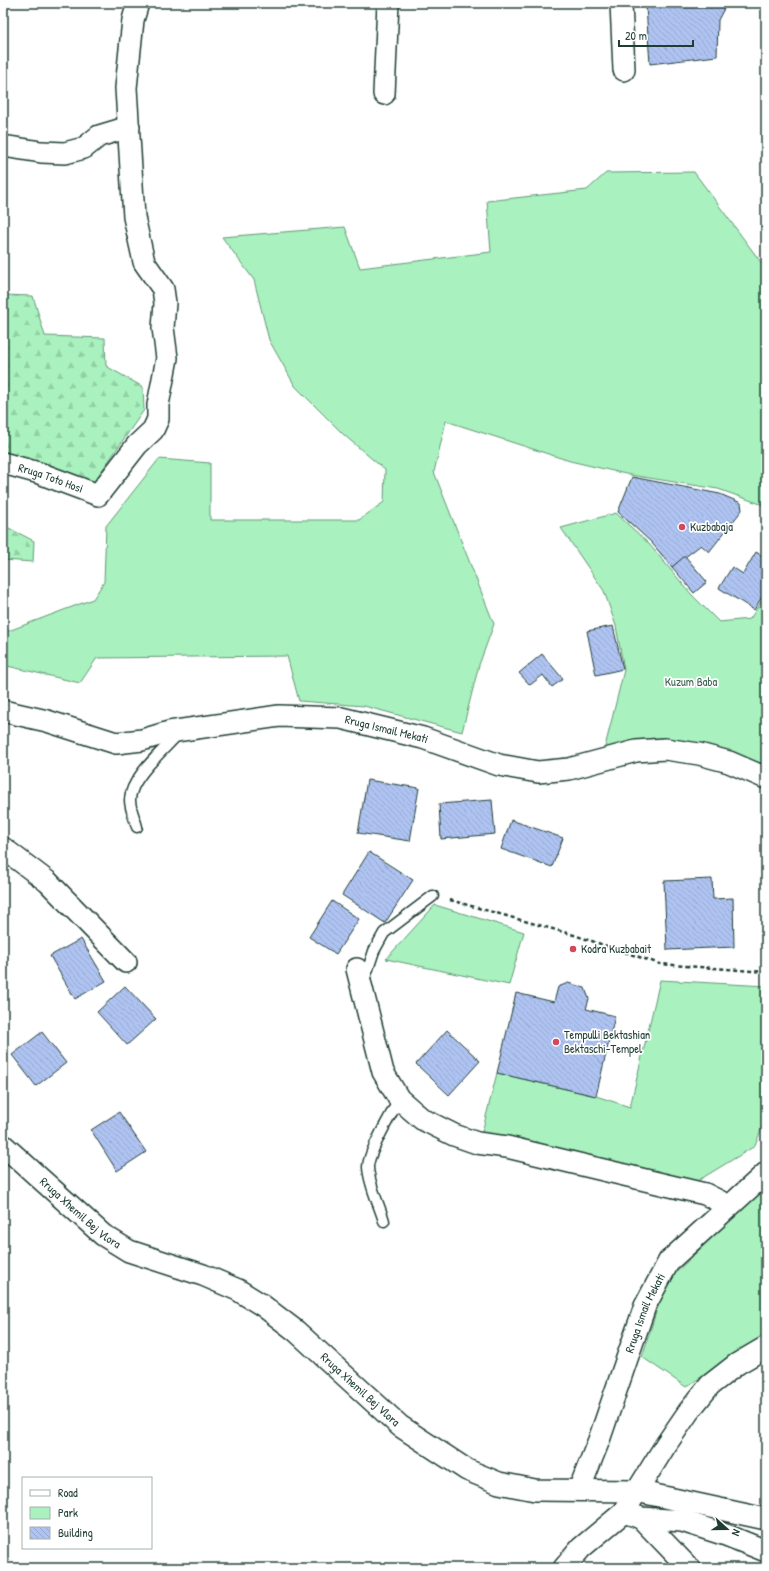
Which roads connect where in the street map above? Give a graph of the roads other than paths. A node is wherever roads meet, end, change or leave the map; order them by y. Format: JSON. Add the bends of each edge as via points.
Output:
{"nodes":[{"id":1,"x":138,"y":3,"type":"edge"},
{"id":2,"x":388,"y":3,"type":"edge"},
{"id":3,"x":621,"y":3,"type":"edge"},
{"id":4,"x":624,"y":70,"type":"dead end"},
{"id":5,"x":384,"y":94,"type":"dead end"},
{"id":6,"x":129,"y":127,"type":"junction"},
{"id":7,"x":3,"y":146,"type":"edge"},
{"id":8,"x":3,"y":463,"type":"edge"},
{"id":9,"x":3,"y":711,"type":"edge"},
{"id":10,"x":182,"y":730,"type":"junction"},
{"id":11,"x":766,"y":778,"type":"edge"},
{"id":12,"x":137,"y":827,"type":"dead end"},
{"id":13,"x":3,"y":848,"type":"edge"},
{"id":14,"x":433,"y":896,"type":"road end"},
{"id":15,"x":126,"y":962,"type":"dead end"},
{"id":16,"x":359,"y":978,"type":"joint"},
{"id":17,"x":399,"y":1099,"type":"junction"},
{"id":18,"x":3,"y":1145,"type":"edge"},
{"id":19,"x":766,"y":1173,"type":"edge"},
{"id":20,"x":729,"y":1206,"type":"junction"},
{"id":21,"x":384,"y":1221,"type":"dead end"},
{"id":22,"x":766,"y":1347,"type":"edge"},
{"id":23,"x":579,"y":1490,"type":"junction"},
{"id":24,"x":636,"y":1492,"type":"junction"},
{"id":25,"x":633,"y":1515,"type":"junction"},
{"id":26,"x":766,"y":1519,"type":"edge"},
{"id":27,"x":766,"y":1551,"type":"edge"},
{"id":28,"x":564,"y":1568,"type":"edge"},
{"id":29,"x":689,"y":1568,"type":"edge"}],
"edges":[{"from":1,"to":6,"type":"street","via":[[133,20],[126,88]]},
{"from":2,"to":5,"type":"street"},
{"from":3,"to":4,"type":"street"},
{"from":6,"to":7,"type":"street","via":[[99,136],[84,148],[65,153]]},
{"from":6,"to":8,"type":"street","name":"Rruga Toto Hosi","via":[[134,217],[144,262],[163,289],[165,303],[163,328],[167,358],[158,405],[158,419],[153,430],[137,445],[98,495],[39,473]]},
{"from":9,"to":10,"type":"street","name":"Rruga Ismail Mekati","via":[[47,721],[116,743],[142,740]]},
{"from":10,"to":11,"type":"street","name":"Rruga Ismail Mekati","via":[[279,716],[342,718],[423,738],[499,766],[538,772],[569,768],[636,751],[665,749],[729,762]]},
{"from":10,"to":12,"type":"lane","via":[[141,774],[132,789],[130,801]]},
{"from":13,"to":15,"type":"street","via":[[48,882]]},
{"from":14,"to":16,"type":"lane","via":[[384,933]]},
{"from":16,"to":17,"type":"street","via":[[383,1072]]},
{"from":17,"to":20,"type":"street","via":[[422,1119],[477,1143],[507,1147],[705,1194]]},
{"from":17,"to":21,"type":"lane","via":[[368,1165]]},
{"from":18,"to":23,"type":"street","name":"Rruga Xhemil Bej Vlora","via":[[102,1235],[130,1251],[203,1275],[238,1290],[262,1305],[296,1331],[400,1426],[461,1466],[499,1483],[535,1490]]},
{"from":19,"to":20,"type":"street","name":"Rruga Ismail Mekati"},
{"from":20,"to":23,"type":"street","name":"Rruga Ismail Mekati","via":[[669,1262],[656,1283],[645,1306]]},
{"from":22,"to":24,"type":"street","via":[[737,1364],[710,1385],[689,1411]]},
{"from":23,"to":24,"type":"street","name":"Rruga Xhemil Bej Vlora"},
{"from":24,"to":25,"type":"street"},
{"from":24,"to":26,"type":"street","name":"Rruga Xhemil Bej Vlora"},
{"from":25,"to":27,"type":"street","via":[[682,1521]]},
{"from":25,"to":28,"type":"street","via":[[581,1548]]},
{"from":25,"to":29,"type":"street"}]}
